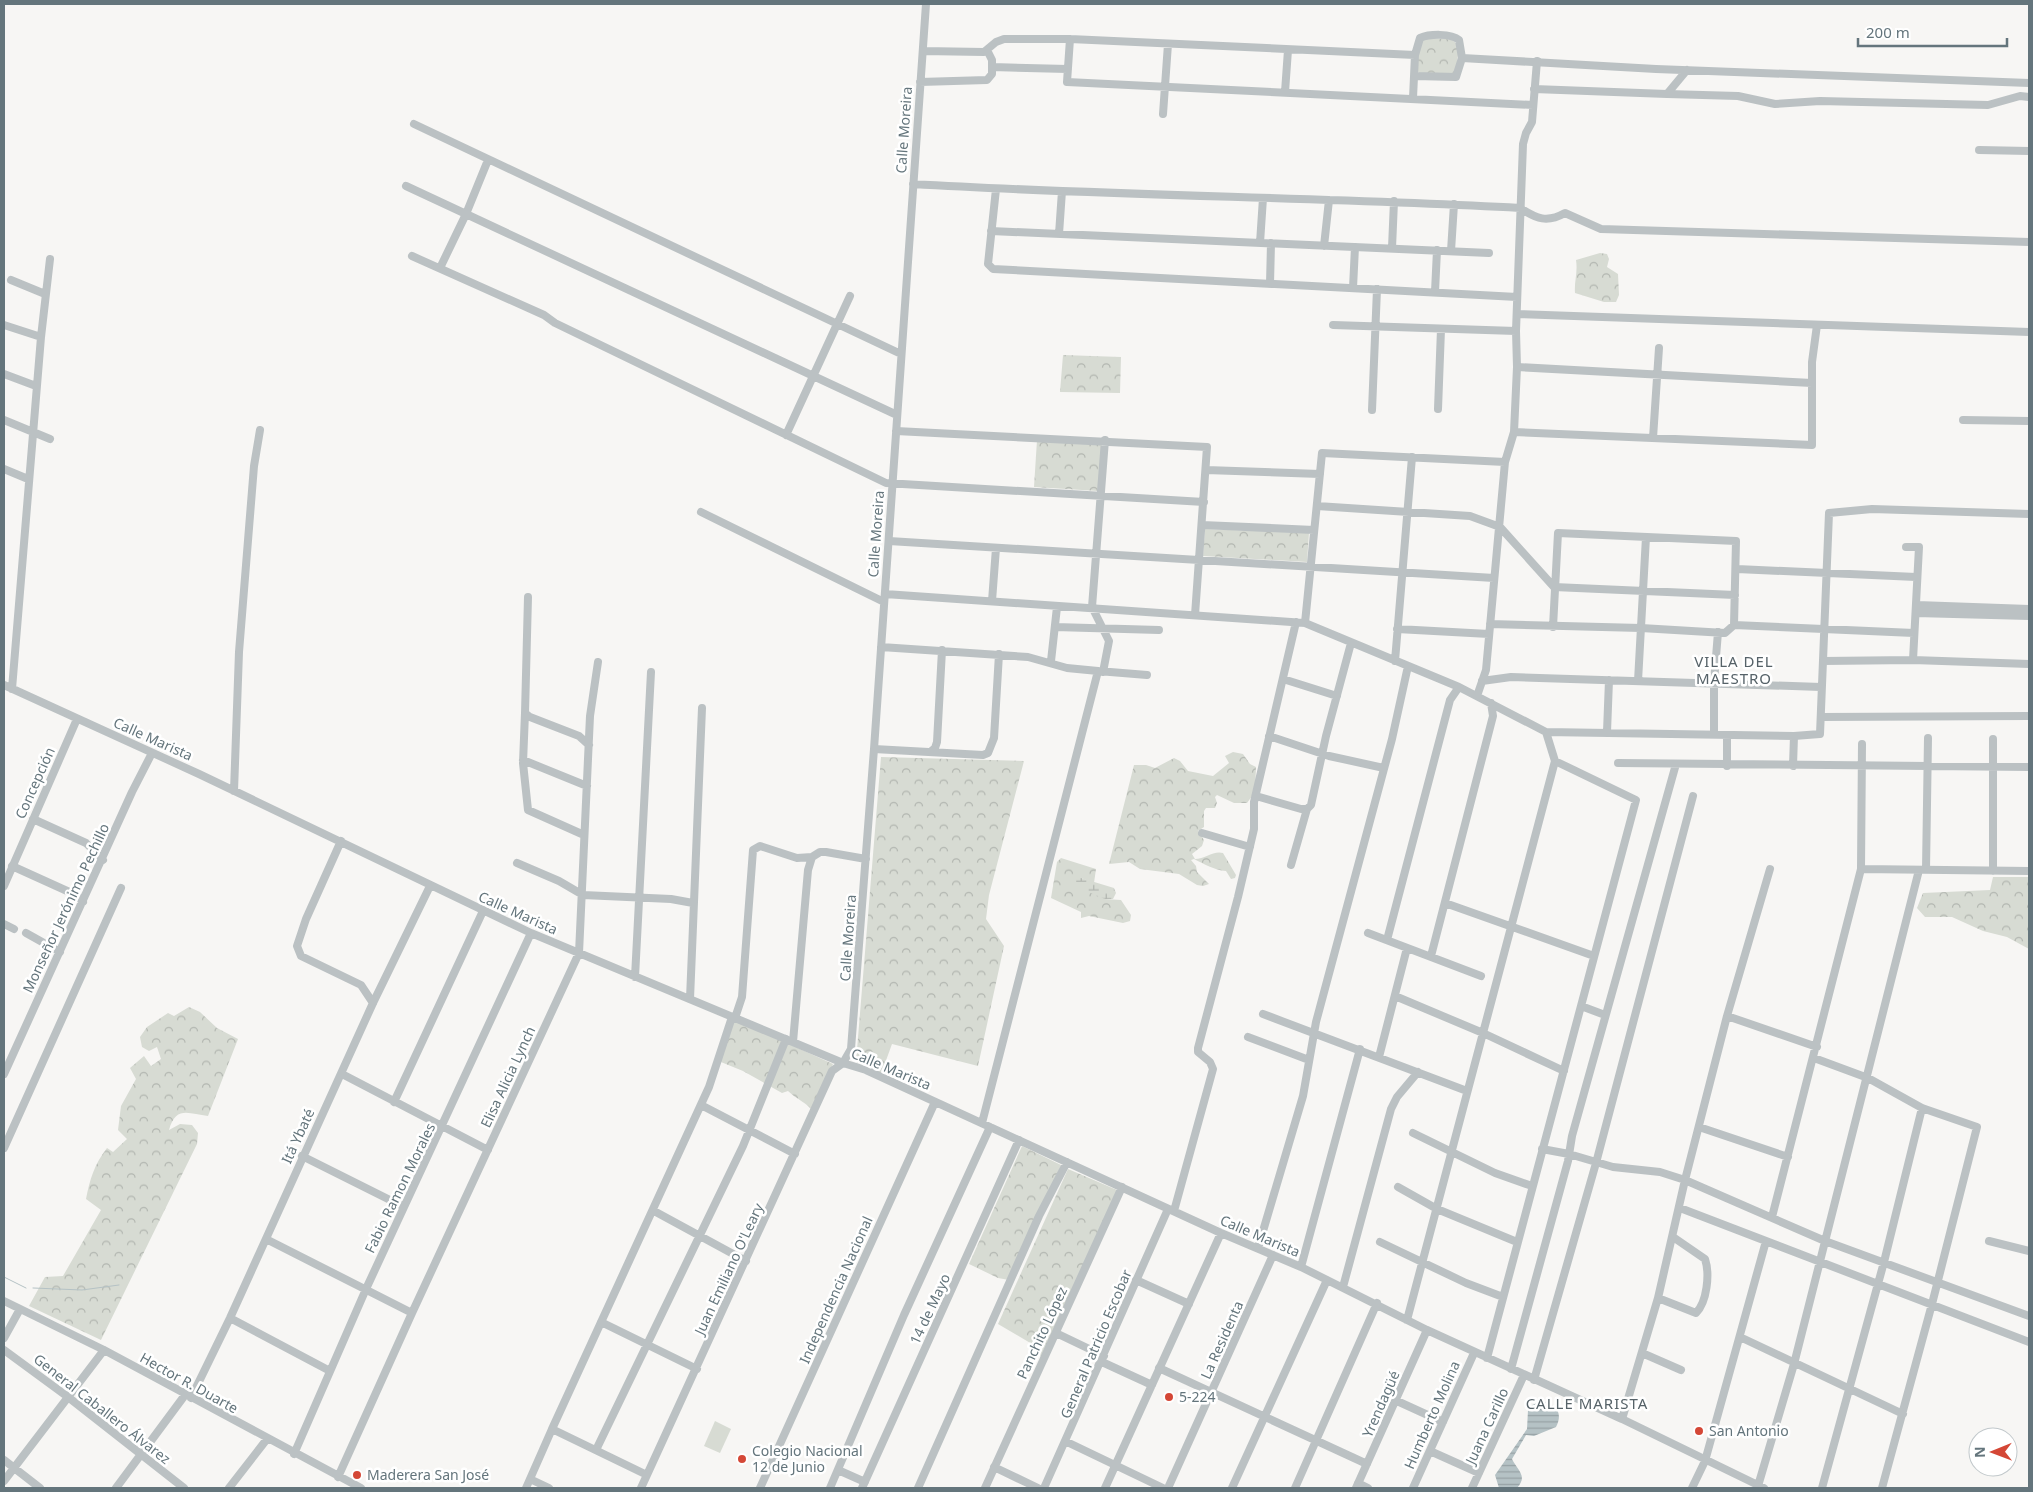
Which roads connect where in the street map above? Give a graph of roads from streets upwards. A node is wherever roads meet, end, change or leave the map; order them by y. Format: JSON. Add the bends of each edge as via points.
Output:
{"nodes":[{"id":1,"x":926,"y":4,"type":"edge"},
{"id":2,"x":1070,"y":39,"type":"junction"},
{"id":3,"x":1168,"y":44,"type":"junction"},
{"id":4,"x":987,"y":50,"type":"junction"},
{"id":5,"x":1288,"y":50,"type":"junction"},
{"id":6,"x":922,"y":51,"type":"junction"},
{"id":7,"x":1415,"y":54,"type":"junction"},
{"id":8,"x":1462,"y":58,"type":"junction"},
{"id":9,"x":1537,"y":61,"type":"junction"},
{"id":10,"x":992,"y":67,"type":"junction"},
{"id":11,"x":1068,"y":69,"type":"junction"},
{"id":12,"x":1687,"y":70,"type":"junction"},
{"id":13,"x":1415,"y":76,"type":"junction"},
{"id":14,"x":920,"y":82,"type":"junction"},
{"id":15,"x":2029,"y":84,"type":"edge"},
{"id":16,"x":1166,"y":86,"type":"junction"},
{"id":17,"x":1534,"y":89,"type":"junction"},
{"id":18,"x":1285,"y":92,"type":"junction"},
{"id":19,"x":1667,"y":94,"type":"junction"},
{"id":20,"x":2029,"y":97,"type":"edge"},
{"id":21,"x":1413,"y":98,"type":"junction"},
{"id":22,"x":1533,"y":105,"type":"junction"},
{"id":23,"x":1163,"y":114,"type":"dead end"},
{"id":24,"x":414,"y":124,"type":"dead end"},
{"id":25,"x":1978,"y":150,"type":"dead end"},
{"id":26,"x":2029,"y":151,"type":"edge"},
{"id":27,"x":488,"y":160,"type":"junction"},
{"id":28,"x":913,"y":184,"type":"junction"},
{"id":29,"x":406,"y":186,"type":"dead end"},
{"id":30,"x":996,"y":189,"type":"junction"},
{"id":31,"x":1062,"y":191,"type":"junction"},
{"id":32,"x":1263,"y":198,"type":"junction"},
{"id":33,"x":1330,"y":200,"type":"junction"},
{"id":34,"x":1394,"y":201,"type":"junction"},
{"id":35,"x":1454,"y":204,"type":"junction"},
{"id":36,"x":1520,"y":208,"type":"junction"},
{"id":37,"x":466,"y":214,"type":"junction"},
{"id":38,"x":991,"y":231,"type":"junction"},
{"id":39,"x":1059,"y":234,"type":"junction"},
{"id":40,"x":2029,"y":242,"type":"edge"},
{"id":41,"x":1260,"y":243,"type":"junction"},
{"id":42,"x":1271,"y":243,"type":"junction"},
{"id":43,"x":1324,"y":246,"type":"junction"},
{"id":44,"x":1356,"y":247,"type":"junction"},
{"id":45,"x":1392,"y":248,"type":"junction"},
{"id":46,"x":1437,"y":250,"type":"junction"},
{"id":47,"x":1451,"y":251,"type":"junction"},
{"id":48,"x":1489,"y":253,"type":"dead end"},
{"id":49,"x":412,"y":256,"type":"dead end"},
{"id":50,"x":50,"y":259,"type":"dead end"},
{"id":51,"x":440,"y":268,"type":"junction"},
{"id":52,"x":11,"y":280,"type":"dead end"},
{"id":53,"x":1270,"y":284,"type":"junction"},
{"id":54,"x":1353,"y":288,"type":"junction"},
{"id":55,"x":1377,"y":289,"type":"junction"},
{"id":56,"x":1435,"y":292,"type":"junction"},
{"id":57,"x":45,"y":294,"type":"junction"},
{"id":58,"x":850,"y":296,"type":"dead end"},
{"id":59,"x":1517,"y":297,"type":"junction"},
{"id":60,"x":1517,"y":314,"type":"junction"},
{"id":61,"x":837,"y":324,"type":"junction"},
{"id":62,"x":4,"y":325,"type":"edge"},
{"id":63,"x":1334,"y":325,"type":"dead end"},
{"id":64,"x":1817,"y":325,"type":"junction"},
{"id":65,"x":1376,"y":327,"type":"junction"},
{"id":66,"x":1441,"y":329,"type":"junction"},
{"id":67,"x":1516,"y":331,"type":"junction"},
{"id":68,"x":2029,"y":332,"type":"edge"},
{"id":69,"x":40,"y":337,"type":"junction"},
{"id":70,"x":1660,"y":348,"type":"dead end"},
{"id":71,"x":901,"y":354,"type":"junction"},
{"id":72,"x":1517,"y":367,"type":"junction"},
{"id":73,"x":4,"y":374,"type":"edge"},
{"id":74,"x":1658,"y":374,"type":"junction"},
{"id":75,"x":813,"y":376,"type":"junction"},
{"id":76,"x":1812,"y":383,"type":"junction"},
{"id":77,"x":36,"y":386,"type":"junction"},
{"id":78,"x":1438,"y":409,"type":"dead end"},
{"id":79,"x":1372,"y":410,"type":"dead end"},
{"id":80,"x":897,"y":415,"type":"junction"},
{"id":81,"x":4,"y":420,"type":"edge"},
{"id":82,"x":1963,"y":420,"type":"dead end"},
{"id":83,"x":2029,"y":421,"type":"edge"},
{"id":84,"x":260,"y":430,"type":"dead end"},
{"id":85,"x":896,"y":430,"type":"junction"},
{"id":86,"x":32,"y":432,"type":"junction"},
{"id":87,"x":1514,"y":432,"type":"junction"},
{"id":88,"x":786,"y":434,"type":"junction"},
{"id":89,"x":1653,"y":438,"type":"junction"},
{"id":90,"x":50,"y":439,"type":"dead end"},
{"id":91,"x":1105,"y":440,"type":"junction"},
{"id":92,"x":1412,"y":457,"type":"junction"},
{"id":93,"x":1505,"y":462,"type":"junction"},
{"id":94,"x":4,"y":469,"type":"edge"},
{"id":95,"x":1206,"y":470,"type":"junction"},
{"id":96,"x":1320,"y":474,"type":"junction"},
{"id":97,"x":28,"y":479,"type":"junction"},
{"id":98,"x":892,"y":484,"type":"junction"},
{"id":99,"x":1100,"y":494,"type":"junction"},
{"id":100,"x":1204,"y":502,"type":"junction"},
{"id":101,"x":1317,"y":506,"type":"junction"},
{"id":102,"x":701,"y":512,"type":"dead end"},
{"id":103,"x":1407,"y":512,"type":"junction"},
{"id":104,"x":2029,"y":514,"type":"edge"},
{"id":105,"x":1202,"y":525,"type":"junction"},
{"id":106,"x":1500,"y":527,"type":"junction"},
{"id":107,"x":1314,"y":530,"type":"junction"},
{"id":108,"x":1646,"y":538,"type":"junction"},
{"id":109,"x":888,"y":541,"type":"junction"},
{"id":110,"x":1906,"y":547,"type":"dead end"},
{"id":111,"x":996,"y":548,"type":"junction"},
{"id":112,"x":1096,"y":554,"type":"junction"},
{"id":113,"x":1199,"y":560,"type":"junction"},
{"id":114,"x":1311,"y":567,"type":"junction"},
{"id":115,"x":1737,"y":569,"type":"junction"},
{"id":116,"x":1402,"y":572,"type":"junction"},
{"id":117,"x":1826,"y":572,"type":"junction"},
{"id":118,"x":1916,"y":577,"type":"junction"},
{"id":119,"x":1494,"y":578,"type":"junction"},
{"id":120,"x":1554,"y":587,"type":"junction"},
{"id":121,"x":1643,"y":592,"type":"junction"},
{"id":122,"x":885,"y":594,"type":"junction"},
{"id":123,"x":1735,"y":595,"type":"junction"},
{"id":124,"x":528,"y":597,"type":"dead end"},
{"id":125,"x":992,"y":601,"type":"junction"},
{"id":126,"x":884,"y":602,"type":"junction"},
{"id":127,"x":1057,"y":607,"type":"junction"},
{"id":128,"x":1092,"y":607,"type":"junction"},
{"id":129,"x":1917,"y":609,"type":"junction"},
{"id":130,"x":2029,"y":609,"type":"edge"},
{"id":131,"x":1195,"y":615,"type":"junction"},
{"id":132,"x":2029,"y":616,"type":"edge"},
{"id":133,"x":1296,"y":622,"type":"junction"},
{"id":134,"x":1305,"y":623,"type":"junction"},
{"id":135,"x":1490,"y":624,"type":"junction"},
{"id":136,"x":1734,"y":625,"type":"junction"},
{"id":137,"x":1055,"y":627,"type":"junction"},
{"id":138,"x":1553,"y":627,"type":"junction"},
{"id":139,"x":1102,"y":628,"type":"junction"},
{"id":140,"x":1641,"y":628,"type":"junction"},
{"id":141,"x":1398,"y":629,"type":"junction"},
{"id":142,"x":1824,"y":629,"type":"junction"},
{"id":143,"x":1159,"y":630,"type":"dead end"},
{"id":144,"x":1718,"y":632,"type":"junction"},
{"id":145,"x":1914,"y":632,"type":"junction"},
{"id":146,"x":1489,"y":634,"type":"junction"},
{"id":147,"x":1351,"y":642,"type":"junction"},
{"id":148,"x":881,"y":647,"type":"junction"},
{"id":149,"x":942,"y":650,"type":"junction"},
{"id":150,"x":999,"y":654,"type":"junction"},
{"id":151,"x":1913,"y":660,"type":"junction"},
{"id":152,"x":1051,"y":661,"type":"junction"},
{"id":153,"x":1395,"y":661,"type":"junction"},
{"id":154,"x":1823,"y":661,"type":"junction"},
{"id":155,"x":598,"y":662,"type":"dead end"},
{"id":156,"x":2029,"y":664,"type":"edge"},
{"id":157,"x":1408,"y":666,"type":"junction"},
{"id":158,"x":650,"y":672,"type":"dead end"},
{"id":159,"x":1101,"y":672,"type":"junction"},
{"id":160,"x":1147,"y":675,"type":"dead end"},
{"id":161,"x":1282,"y":679,"type":"junction"},
{"id":162,"x":1609,"y":680,"type":"junction"},
{"id":163,"x":1482,"y":681,"type":"junction"},
{"id":164,"x":1638,"y":681,"type":"junction"},
{"id":165,"x":1714,"y":682,"type":"junction"},
{"id":166,"x":4,"y":685,"type":"edge"},
{"id":167,"x":1459,"y":687,"type":"junction"},
{"id":168,"x":1821,"y":687,"type":"junction"},
{"id":169,"x":12,"y":689,"type":"junction"},
{"id":170,"x":1337,"y":696,"type":"junction"},
{"id":171,"x":1477,"y":696,"type":"junction"},
{"id":172,"x":1490,"y":703,"type":"junction"},
{"id":173,"x":702,"y":708,"type":"dead end"},
{"id":174,"x":525,"y":713,"type":"junction"},
{"id":175,"x":2029,"y":716,"type":"edge"},
{"id":176,"x":1821,"y":717,"type":"junction"},
{"id":177,"x":77,"y":719,"type":"junction"},
{"id":178,"x":1546,"y":732,"type":"junction"},
{"id":179,"x":1607,"y":732,"type":"junction"},
{"id":180,"x":1714,"y":734,"type":"junction"},
{"id":181,"x":1727,"y":735,"type":"junction"},
{"id":182,"x":1269,"y":736,"type":"junction"},
{"id":183,"x":1794,"y":736,"type":"junction"},
{"id":184,"x":1928,"y":738,"type":"dead end"},
{"id":185,"x":1993,"y":739,"type":"dead end"},
{"id":186,"x":1862,"y":744,"type":"dead end"},
{"id":187,"x":588,"y":745,"type":"junction"},
{"id":188,"x":874,"y":748,"type":"junction"},
{"id":189,"x":930,"y":752,"type":"junction"},
{"id":190,"x":152,"y":753,"type":"junction"},
{"id":191,"x":1323,"y":754,"type":"junction"},
{"id":192,"x":523,"y":760,"type":"junction"},
{"id":193,"x":1555,"y":761,"type":"junction"},
{"id":194,"x":1618,"y":763,"type":"dead end"},
{"id":195,"x":1676,"y":764,"type":"junction"},
{"id":196,"x":1727,"y":766,"type":"junction"},
{"id":197,"x":1792,"y":766,"type":"junction"},
{"id":198,"x":1861,"y":766,"type":"junction"},
{"id":199,"x":1928,"y":767,"type":"junction"},
{"id":200,"x":2029,"y":767,"type":"edge"},
{"id":201,"x":1384,"y":768,"type":"junction"},
{"id":202,"x":1992,"y":768,"type":"junction"},
{"id":203,"x":587,"y":786,"type":"junction"},
{"id":204,"x":234,"y":791,"type":"junction"},
{"id":205,"x":1256,"y":796,"type":"junction"},
{"id":206,"x":1693,"y":796,"type":"dead end"},
{"id":207,"x":1308,"y":809,"type":"junction"},
{"id":208,"x":33,"y":820,"type":"junction"},
{"id":209,"x":1202,"y":833,"type":"dead end"},
{"id":210,"x":584,"y":835,"type":"junction"},
{"id":211,"x":341,"y":841,"type":"junction"},
{"id":212,"x":1250,"y":847,"type":"junction"},
{"id":213,"x":812,"y":857,"type":"junction"},
{"id":214,"x":866,"y":859,"type":"junction"},
{"id":215,"x":102,"y":860,"type":"junction"},
{"id":216,"x":517,"y":863,"type":"dead end"},
{"id":217,"x":1291,"y":865,"type":"dead end"},
{"id":218,"x":12,"y":866,"type":"junction"},
{"id":219,"x":1770,"y":869,"type":"dead end"},
{"id":220,"x":1861,"y":869,"type":"junction"},
{"id":221,"x":1922,"y":870,"type":"junction"},
{"id":222,"x":1993,"y":871,"type":"junction"},
{"id":223,"x":2029,"y":871,"type":"edge"},
{"id":224,"x":4,"y":886,"type":"edge"},
{"id":225,"x":430,"y":886,"type":"junction"},
{"id":226,"x":121,"y":888,"type":"dead end"},
{"id":227,"x":583,"y":895,"type":"junction"},
{"id":228,"x":639,"y":898,"type":"junction"},
{"id":229,"x":83,"y":902,"type":"junction"},
{"id":230,"x":1445,"y":902,"type":"junction"},
{"id":231,"x":693,"y":903,"type":"junction"},
{"id":232,"x":483,"y":911,"type":"junction"},
{"id":233,"x":4,"y":924,"type":"edge"},
{"id":234,"x":1511,"y":926,"type":"junction"},
{"id":235,"x":14,"y":929,"type":"dead end"},
{"id":236,"x":26,"y":933,"type":"dead end"},
{"id":237,"x":1368,"y":933,"type":"dead end"},
{"id":238,"x":531,"y":934,"type":"junction"},
{"id":239,"x":1387,"y":940,"type":"junction"},
{"id":240,"x":1407,"y":948,"type":"junction"},
{"id":241,"x":60,"y":952,"type":"junction"},
{"id":242,"x":579,"y":953,"type":"junction"},
{"id":243,"x":1432,"y":956,"type":"junction"},
{"id":244,"x":1594,"y":956,"type":"junction"},
{"id":245,"x":1481,"y":976,"type":"dead end"},
{"id":246,"x":635,"y":977,"type":"junction"},
{"id":247,"x":1395,"y":996,"type":"junction"},
{"id":248,"x":690,"y":999,"type":"junction"},
{"id":249,"x":373,"y":1003,"type":"junction"},
{"id":250,"x":1581,"y":1006,"type":"junction"},
{"id":251,"x":1263,"y":1014,"type":"dead end"},
{"id":252,"x":1606,"y":1015,"type":"junction"},
{"id":253,"x":1727,"y":1016,"type":"junction"},
{"id":254,"x":733,"y":1018,"type":"junction"},
{"id":255,"x":1314,"y":1032,"type":"junction"},
{"id":256,"x":1482,"y":1033,"type":"junction"},
{"id":257,"x":1248,"y":1037,"type":"dead end"},
{"id":258,"x":790,"y":1040,"type":"junction"},
{"id":259,"x":1816,"y":1047,"type":"junction"},
{"id":260,"x":1360,"y":1050,"type":"junction"},
{"id":261,"x":1379,"y":1057,"type":"junction"},
{"id":262,"x":1814,"y":1058,"type":"junction"},
{"id":263,"x":1308,"y":1060,"type":"junction"},
{"id":264,"x":843,"y":1063,"type":"junction"},
{"id":265,"x":1564,"y":1071,"type":"junction"},
{"id":266,"x":1418,"y":1072,"type":"junction"},
{"id":267,"x":4,"y":1074,"type":"edge"},
{"id":268,"x":342,"y":1074,"type":"junction"},
{"id":269,"x":1868,"y":1078,"type":"junction"},
{"id":270,"x":1467,"y":1091,"type":"junction"},
{"id":271,"x":394,"y":1102,"type":"junction"},
{"id":272,"x":935,"y":1102,"type":"junction"},
{"id":273,"x":701,"y":1105,"type":"junction"},
{"id":274,"x":1922,"y":1108,"type":"junction"},
{"id":275,"x":982,"y":1123,"type":"junction"},
{"id":276,"x":443,"y":1126,"type":"junction"},
{"id":277,"x":990,"y":1127,"type":"junction"},
{"id":278,"x":1699,"y":1127,"type":"junction"},
{"id":279,"x":748,"y":1132,"type":"junction"},
{"id":280,"x":1413,"y":1133,"type":"dead end"},
{"id":281,"x":1019,"y":1140,"type":"junction"},
{"id":282,"x":4,"y":1148,"type":"edge"},
{"id":283,"x":1542,"y":1149,"type":"junction"},
{"id":284,"x":488,"y":1150,"type":"junction"},
{"id":285,"x":1451,"y":1152,"type":"junction"},
{"id":286,"x":795,"y":1154,"type":"junction"},
{"id":287,"x":1569,"y":1154,"type":"junction"},
{"id":288,"x":302,"y":1156,"type":"junction"},
{"id":289,"x":1788,"y":1157,"type":"junction"},
{"id":290,"x":1067,"y":1162,"type":"junction"},
{"id":291,"x":1596,"y":1163,"type":"junction"},
{"id":292,"x":1685,"y":1180,"type":"junction"},
{"id":293,"x":1532,"y":1186,"type":"junction"},
{"id":294,"x":1398,"y":1187,"type":"dead end"},
{"id":295,"x":1122,"y":1188,"type":"junction"},
{"id":296,"x":404,"y":1207,"type":"junction"},
{"id":297,"x":1680,"y":1208,"type":"junction"},
{"id":298,"x":1437,"y":1209,"type":"junction"},
{"id":299,"x":1171,"y":1210,"type":"junction"},
{"id":300,"x":654,"y":1211,"type":"junction"},
{"id":301,"x":1772,"y":1217,"type":"junction"},
{"id":302,"x":1222,"y":1233,"type":"junction"},
{"id":303,"x":699,"y":1235,"type":"junction"},
{"id":304,"x":1673,"y":1237,"type":"junction"},
{"id":305,"x":266,"y":1239,"type":"junction"},
{"id":306,"x":1825,"y":1240,"type":"junction"},
{"id":307,"x":1766,"y":1241,"type":"junction"},
{"id":308,"x":1989,"y":1241,"type":"dead end"},
{"id":309,"x":1380,"y":1242,"type":"dead end"},
{"id":310,"x":1518,"y":1242,"type":"junction"},
{"id":311,"x":1258,"y":1248,"type":"junction"},
{"id":312,"x":2029,"y":1251,"type":"edge"},
{"id":313,"x":1273,"y":1255,"type":"junction"},
{"id":314,"x":746,"y":1261,"type":"junction"},
{"id":315,"x":1423,"y":1261,"type":"junction"},
{"id":316,"x":1819,"y":1262,"type":"junction"},
{"id":317,"x":1884,"y":1262,"type":"junction"},
{"id":318,"x":1301,"y":1267,"type":"junction"},
{"id":319,"x":1136,"y":1280,"type":"junction"},
{"id":320,"x":1327,"y":1280,"type":"junction"},
{"id":321,"x":1937,"y":1282,"type":"junction"},
{"id":322,"x":1878,"y":1284,"type":"junction"},
{"id":323,"x":1343,"y":1287,"type":"junction"},
{"id":324,"x":366,"y":1289,"type":"junction"},
{"id":325,"x":1503,"y":1297,"type":"junction"},
{"id":326,"x":1658,"y":1298,"type":"junction"},
{"id":327,"x":4,"y":1301,"type":"edge"},
{"id":328,"x":1189,"y":1304,"type":"junction"},
{"id":329,"x":1377,"y":1304,"type":"junction"},
{"id":330,"x":1932,"y":1304,"type":"junction"},
{"id":331,"x":20,"y":1309,"type":"junction"},
{"id":332,"x":412,"y":1313,"type":"junction"},
{"id":333,"x":2029,"y":1316,"type":"edge"},
{"id":334,"x":230,"y":1318,"type":"junction"},
{"id":335,"x":1407,"y":1320,"type":"junction"},
{"id":336,"x":601,"y":1322,"type":"junction"},
{"id":337,"x":1427,"y":1330,"type":"junction"},
{"id":338,"x":1056,"y":1333,"type":"junction"},
{"id":339,"x":1740,"y":1337,"type":"junction"},
{"id":340,"x":4,"y":1338,"type":"edge"},
{"id":341,"x":2029,"y":1342,"type":"edge"},
{"id":342,"x":648,"y":1346,"type":"junction"},
{"id":343,"x":4,"y":1350,"type":"edge"},
{"id":344,"x":104,"y":1350,"type":"junction"},
{"id":345,"x":1474,"y":1352,"type":"junction"},
{"id":346,"x":1642,"y":1353,"type":"junction"},
{"id":347,"x":1487,"y":1358,"type":"junction"},
{"id":348,"x":1103,"y":1359,"type":"junction"},
{"id":349,"x":1794,"y":1364,"type":"junction"},
{"id":350,"x":1159,"y":1368,"type":"junction"},
{"id":351,"x":697,"y":1369,"type":"junction"},
{"id":352,"x":1511,"y":1369,"type":"junction"},
{"id":353,"x":1681,"y":1370,"type":"dead end"},
{"id":354,"x":330,"y":1371,"type":"junction"},
{"id":355,"x":1524,"y":1375,"type":"junction"},
{"id":356,"x":1534,"y":1380,"type":"junction"},
{"id":357,"x":1152,"y":1386,"type":"junction"},
{"id":358,"x":1849,"y":1390,"type":"junction"},
{"id":359,"x":1212,"y":1392,"type":"junction"},
{"id":360,"x":188,"y":1396,"type":"junction"},
{"id":361,"x":68,"y":1397,"type":"junction"},
{"id":362,"x":1397,"y":1401,"type":"junction"},
{"id":363,"x":1903,"y":1414,"type":"junction"},
{"id":364,"x":1264,"y":1416,"type":"junction"},
{"id":365,"x":1622,"y":1419,"type":"junction"},
{"id":366,"x":1443,"y":1422,"type":"junction"},
{"id":367,"x":552,"y":1429,"type":"junction"},
{"id":368,"x":267,"y":1439,"type":"junction"},
{"id":369,"x":1067,"y":1442,"type":"junction"},
{"id":370,"x":1316,"y":1442,"type":"junction"},
{"id":371,"x":596,"y":1450,"type":"junction"},
{"id":372,"x":1430,"y":1451,"type":"junction"},
{"id":373,"x":294,"y":1454,"type":"junction"},
{"id":374,"x":142,"y":1455,"type":"junction"},
{"id":375,"x":4,"y":1460,"type":"edge"},
{"id":376,"x":1705,"y":1461,"type":"junction"},
{"id":377,"x":1367,"y":1464,"type":"junction"},
{"id":378,"x":1116,"y":1465,"type":"junction"},
{"id":379,"x":994,"y":1467,"type":"junction"},
{"id":380,"x":14,"y":1468,"type":"junction"},
{"id":381,"x":838,"y":1470,"type":"junction"},
{"id":382,"x":1479,"y":1473,"type":"junction"},
{"id":383,"x":647,"y":1474,"type":"junction"},
{"id":384,"x":338,"y":1477,"type":"junction"},
{"id":385,"x":530,"y":1479,"type":"junction"},
{"id":386,"x":4,"y":1481,"type":"edge"},
{"id":387,"x":864,"y":1485,"type":"edge"},
{"id":388,"x":349,"y":1486,"type":"edge"},
{"id":389,"x":1357,"y":1486,"type":"edge"},
{"id":390,"x":1756,"y":1486,"type":"edge"},
{"id":391,"x":40,"y":1488,"type":"edge"},
{"id":392,"x":116,"y":1488,"type":"edge"},
{"id":393,"x":184,"y":1488,"type":"edge"},
{"id":394,"x":229,"y":1488,"type":"edge"},
{"id":395,"x":361,"y":1488,"type":"edge"},
{"id":396,"x":526,"y":1488,"type":"edge"},
{"id":397,"x":549,"y":1488,"type":"edge"},
{"id":398,"x":641,"y":1488,"type":"edge"},
{"id":399,"x":760,"y":1488,"type":"edge"},
{"id":400,"x":830,"y":1488,"type":"edge"},
{"id":401,"x":918,"y":1488,"type":"edge"},
{"id":402,"x":985,"y":1488,"type":"edge"},
{"id":403,"x":1038,"y":1488,"type":"edge"},
{"id":404,"x":1044,"y":1488,"type":"edge"},
{"id":405,"x":1105,"y":1488,"type":"edge"},
{"id":406,"x":1163,"y":1488,"type":"edge"},
{"id":407,"x":1168,"y":1488,"type":"edge"},
{"id":408,"x":1232,"y":1488,"type":"edge"},
{"id":409,"x":1295,"y":1488,"type":"edge"},
{"id":410,"x":1368,"y":1488,"type":"edge"},
{"id":411,"x":1413,"y":1488,"type":"edge"},
{"id":412,"x":1472,"y":1488,"type":"edge"},
{"id":413,"x":1692,"y":1488,"type":"edge"},
{"id":414,"x":1822,"y":1488,"type":"edge"},
{"id":415,"x":1882,"y":1488,"type":"edge"}],
"edges":[{"from":1,"to":6,"type":"street","name":"Calle Moreira"},
{"from":2,"to":3,"type":"street"},
{"from":2,"to":4,"type":"street","via":[[1004,39]]},
{"from":2,"to":11,"type":"street"},
{"from":3,"to":5,"type":"street"},
{"from":3,"to":16,"type":"street"},
{"from":4,"to":6,"type":"street"},
{"from":4,"to":10,"type":"street"},
{"from":5,"to":7,"type":"street"},
{"from":5,"to":18,"type":"street"},
{"from":6,"to":14,"type":"street","name":"Calle Moreira"},
{"from":7,"to":8,"type":"street","via":[[1418,40],[1423,36],[1454,36],[1459,40]]},
{"from":7,"to":13,"type":"street"},
{"from":8,"to":9,"type":"street"},
{"from":8,"to":13,"type":"street","via":[[1456,77]]},
{"from":9,"to":12,"type":"street"},
{"from":9,"to":17,"type":"street"},
{"from":10,"to":11,"type":"street"},
{"from":10,"to":14,"type":"street","via":[[992,74],[987,80]]},
{"from":11,"to":16,"type":"street","via":[[1067,82]]},
{"from":12,"to":15,"type":"street"},
{"from":12,"to":19,"type":"street"},
{"from":13,"to":21,"type":"street"},
{"from":14,"to":28,"type":"street","name":"Calle Moreira"},
{"from":16,"to":18,"type":"street"},
{"from":16,"to":23,"type":"street"},
{"from":17,"to":19,"type":"street"},
{"from":17,"to":22,"type":"street"},
{"from":18,"to":21,"type":"street"},
{"from":19,"to":20,"type":"street","via":[[1738,96],[1775,104],[1820,101],[1988,105],[2020,96]]},
{"from":21,"to":22,"type":"street"},
{"from":22,"to":36,"type":"street","via":[[1532,122],[1523,144]]},
{"from":24,"to":27,"type":"street"},
{"from":25,"to":26,"type":"street"},
{"from":27,"to":37,"type":"street"},
{"from":27,"to":61,"type":"street"},
{"from":28,"to":30,"type":"street"},
{"from":28,"to":71,"type":"street","name":"Calle Moreira"},
{"from":29,"to":37,"type":"street"},
{"from":30,"to":31,"type":"street"},
{"from":30,"to":38,"type":"street"},
{"from":31,"to":32,"type":"street"},
{"from":31,"to":39,"type":"street"},
{"from":32,"to":33,"type":"street"},
{"from":32,"to":41,"type":"street"},
{"from":33,"to":34,"type":"street"},
{"from":33,"to":43,"type":"street"},
{"from":34,"to":35,"type":"street"},
{"from":34,"to":45,"type":"street"},
{"from":35,"to":36,"type":"street"},
{"from":35,"to":47,"type":"street"},
{"from":36,"to":40,"type":"street","via":[[1545,220],[1565,213],[1601,229]]},
{"from":36,"to":59,"type":"street"},
{"from":37,"to":51,"type":"street"},
{"from":37,"to":75,"type":"street"},
{"from":38,"to":39,"type":"street"},
{"from":38,"to":53,"type":"street","via":[[988,264],[993,269]]},
{"from":39,"to":41,"type":"street"},
{"from":41,"to":42,"type":"street"},
{"from":42,"to":43,"type":"street"},
{"from":42,"to":53,"type":"street"},
{"from":43,"to":44,"type":"street"},
{"from":44,"to":45,"type":"street"},
{"from":44,"to":54,"type":"street"},
{"from":45,"to":46,"type":"street"},
{"from":46,"to":47,"type":"street"},
{"from":46,"to":56,"type":"street"},
{"from":47,"to":48,"type":"street"},
{"from":49,"to":51,"type":"street"},
{"from":50,"to":57,"type":"street"},
{"from":51,"to":88,"type":"street"},
{"from":52,"to":57,"type":"street"},
{"from":53,"to":54,"type":"street"},
{"from":54,"to":55,"type":"street"},
{"from":55,"to":56,"type":"street"},
{"from":55,"to":65,"type":"street"},
{"from":56,"to":59,"type":"street"},
{"from":57,"to":69,"type":"street"},
{"from":58,"to":61,"type":"street"},
{"from":59,"to":60,"type":"street"},
{"from":60,"to":64,"type":"street"},
{"from":60,"to":67,"type":"street"},
{"from":61,"to":71,"type":"street"},
{"from":61,"to":75,"type":"street"},
{"from":62,"to":69,"type":"street"},
{"from":63,"to":65,"type":"street"},
{"from":64,"to":68,"type":"street"},
{"from":64,"to":76,"type":"street"},
{"from":65,"to":66,"type":"street"},
{"from":65,"to":79,"type":"street"},
{"from":66,"to":67,"type":"street"},
{"from":66,"to":78,"type":"street"},
{"from":67,"to":72,"type":"street"},
{"from":69,"to":77,"type":"street"},
{"from":70,"to":74,"type":"street"},
{"from":71,"to":80,"type":"street","name":"Calle Moreira"},
{"from":72,"to":74,"type":"street"},
{"from":72,"to":87,"type":"street"},
{"from":73,"to":77,"type":"street"},
{"from":74,"to":76,"type":"street"},
{"from":74,"to":89,"type":"street"},
{"from":75,"to":80,"type":"street"},
{"from":75,"to":88,"type":"street"},
{"from":76,"to":89,"type":"street","via":[[1812,446]]},
{"from":77,"to":86,"type":"street"},
{"from":80,"to":85,"type":"street","name":"Calle Moreira"},
{"from":81,"to":86,"type":"street"},
{"from":82,"to":83,"type":"street"},
{"from":84,"to":204,"type":"street","via":[[254,466],[239,652]]},
{"from":85,"to":91,"type":"street"},
{"from":85,"to":98,"type":"street","name":"Calle Moreira"},
{"from":86,"to":90,"type":"street"},
{"from":86,"to":97,"type":"street"},
{"from":87,"to":89,"type":"street"},
{"from":87,"to":93,"type":"street"},
{"from":88,"to":98,"type":"street"},
{"from":91,"to":95,"type":"street","via":[[1207,447]]},
{"from":91,"to":99,"type":"street"},
{"from":92,"to":93,"type":"street"},
{"from":92,"to":96,"type":"street","via":[[1322,453]]},
{"from":92,"to":103,"type":"street"},
{"from":93,"to":106,"type":"street"},
{"from":94,"to":97,"type":"street"},
{"from":95,"to":96,"type":"street"},
{"from":95,"to":100,"type":"street"},
{"from":96,"to":101,"type":"street"},
{"from":97,"to":169,"type":"street"},
{"from":98,"to":99,"type":"street"},
{"from":98,"to":109,"type":"street","name":"Calle Moreira"},
{"from":99,"to":100,"type":"street"},
{"from":99,"to":112,"type":"street"},
{"from":100,"to":105,"type":"street"},
{"from":101,"to":103,"type":"street"},
{"from":101,"to":107,"type":"street"},
{"from":102,"to":126,"type":"street"},
{"from":103,"to":106,"type":"street","via":[[1470,516]]},
{"from":103,"to":116,"type":"street"},
{"from":104,"to":117,"type":"street","via":[[1872,509],[1828,513]]},
{"from":105,"to":107,"type":"street"},
{"from":105,"to":113,"type":"street"},
{"from":106,"to":119,"type":"street"},
{"from":106,"to":120,"type":"street"},
{"from":107,"to":114,"type":"street"},
{"from":108,"to":115,"type":"street","via":[[1736,541]]},
{"from":108,"to":120,"type":"street","via":[[1558,534]]},
{"from":108,"to":121,"type":"street"},
{"from":109,"to":111,"type":"street"},
{"from":109,"to":122,"type":"street","name":"Calle Moreira"},
{"from":110,"to":118,"type":"street","via":[[1919,548]]},
{"from":111,"to":112,"type":"street"},
{"from":111,"to":125,"type":"street"},
{"from":112,"to":113,"type":"street"},
{"from":112,"to":128,"type":"street"},
{"from":113,"to":114,"type":"street"},
{"from":113,"to":131,"type":"street"},
{"from":114,"to":116,"type":"street"},
{"from":114,"to":134,"type":"street"},
{"from":115,"to":117,"type":"street"},
{"from":115,"to":123,"type":"street"},
{"from":116,"to":119,"type":"street"},
{"from":116,"to":141,"type":"street"},
{"from":117,"to":118,"type":"street"},
{"from":117,"to":142,"type":"street"},
{"from":118,"to":129,"type":"street"},
{"from":119,"to":135,"type":"street"},
{"from":120,"to":121,"type":"street"},
{"from":120,"to":138,"type":"street"},
{"from":121,"to":123,"type":"street"},
{"from":121,"to":140,"type":"street"},
{"from":122,"to":125,"type":"street"},
{"from":122,"to":126,"type":"street","name":"Calle Moreira"},
{"from":123,"to":136,"type":"street"},
{"from":124,"to":174,"type":"street"},
{"from":125,"to":127,"type":"street"},
{"from":126,"to":148,"type":"street","name":"Calle Moreira"},
{"from":127,"to":128,"type":"street"},
{"from":127,"to":137,"type":"street"},
{"from":128,"to":131,"type":"street"},
{"from":128,"to":139,"type":"street"},
{"from":129,"to":130,"type":"street"},
{"from":129,"to":132,"type":"street"},
{"from":129,"to":145,"type":"street"},
{"from":131,"to":133,"type":"street"},
{"from":133,"to":134,"type":"street"},
{"from":133,"to":161,"type":"street"},
{"from":134,"to":147,"type":"street"},
{"from":135,"to":138,"type":"street"},
{"from":135,"to":146,"type":"street"},
{"from":136,"to":142,"type":"street"},
{"from":136,"to":144,"type":"street","via":[[1725,632]]},
{"from":137,"to":139,"type":"street"},
{"from":137,"to":152,"type":"street"},
{"from":138,"to":140,"type":"street"},
{"from":139,"to":143,"type":"street"},
{"from":139,"to":159,"type":"street","via":[[1109,641]]},
{"from":140,"to":144,"type":"street"},
{"from":140,"to":164,"type":"street"},
{"from":141,"to":146,"type":"street"},
{"from":141,"to":153,"type":"street"},
{"from":142,"to":145,"type":"street"},
{"from":142,"to":154,"type":"street"},
{"from":144,"to":165,"type":"street"},
{"from":145,"to":151,"type":"street"},
{"from":146,"to":163,"type":"street"},
{"from":147,"to":153,"type":"street"},
{"from":147,"to":170,"type":"street"},
{"from":148,"to":149,"type":"street"},
{"from":148,"to":188,"type":"street","name":"Calle Moreira"},
{"from":149,"to":150,"type":"street"},
{"from":149,"to":189,"type":"street","via":[[937,742]]},
{"from":150,"to":152,"type":"street"},
{"from":150,"to":189,"type":"street","via":[[994,738],[988,753]]},
{"from":151,"to":154,"type":"street"},
{"from":151,"to":156,"type":"street"},
{"from":152,"to":159,"type":"street","via":[[1067,668]]},
{"from":153,"to":157,"type":"street"},
{"from":154,"to":168,"type":"street"},
{"from":155,"to":187,"type":"street","name":"Elisa Alicia Lynch"},
{"from":157,"to":167,"type":"street"},
{"from":157,"to":201,"type":"street"},
{"from":158,"to":228,"type":"street"},
{"from":159,"to":160,"type":"street"},
{"from":159,"to":275,"type":"street"},
{"from":161,"to":170,"type":"street"},
{"from":161,"to":182,"type":"street"},
{"from":162,"to":163,"type":"street","via":[[1511,677]]},
{"from":162,"to":164,"type":"street"},
{"from":162,"to":179,"type":"street"},
{"from":163,"to":171,"type":"street"},
{"from":164,"to":165,"type":"street"},
{"from":165,"to":168,"type":"street"},
{"from":165,"to":180,"type":"street"},
{"from":166,"to":169,"type":"street","name":"Calle Marista"},
{"from":167,"to":171,"type":"street"},
{"from":167,"to":239,"type":"street","via":[[1450,700]]},
{"from":168,"to":176,"type":"street"},
{"from":169,"to":177,"type":"street","name":"Calle Marista"},
{"from":170,"to":191,"type":"street"},
{"from":171,"to":172,"type":"street"},
{"from":172,"to":178,"type":"street"},
{"from":172,"to":230,"type":"street","via":[[1493,716]]},
{"from":173,"to":231,"type":"street"},
{"from":174,"to":187,"type":"street","via":[[579,736]]},
{"from":174,"to":192,"type":"street"},
{"from":175,"to":176,"type":"street"},
{"from":176,"to":183,"type":"street","via":[[1820,734]]},
{"from":177,"to":190,"type":"street","name":"Calle Marista"},
{"from":177,"to":208,"type":"street","name":"Concepción"},
{"from":178,"to":179,"type":"street"},
{"from":178,"to":193,"type":"street"},
{"from":179,"to":180,"type":"street"},
{"from":180,"to":181,"type":"street"},
{"from":181,"to":183,"type":"street"},
{"from":181,"to":196,"type":"street"},
{"from":182,"to":191,"type":"street"},
{"from":182,"to":205,"type":"street"},
{"from":183,"to":197,"type":"street"},
{"from":184,"to":199,"type":"street"},
{"from":185,"to":202,"type":"street"},
{"from":186,"to":198,"type":"street"},
{"from":187,"to":203,"type":"street","name":"Elisa Alicia Lynch"},
{"from":188,"to":189,"type":"street"},
{"from":188,"to":214,"type":"street","name":"Calle Moreira"},
{"from":190,"to":204,"type":"street","name":"Calle Marista"},
{"from":190,"to":215,"type":"street","name":"Monseñor Jerónimo Pechillo"},
{"from":191,"to":201,"type":"street"},
{"from":191,"to":207,"type":"street"},
{"from":192,"to":203,"type":"street"},
{"from":192,"to":210,"type":"street","via":[[528,810]]},
{"from":193,"to":234,"type":"street"},
{"from":193,"to":244,"type":"street","via":[[1636,800]]},
{"from":194,"to":195,"type":"street"},
{"from":195,"to":196,"type":"street"},
{"from":195,"to":252,"type":"street"},
{"from":196,"to":197,"type":"street"},
{"from":197,"to":198,"type":"street"},
{"from":198,"to":199,"type":"street"},
{"from":198,"to":220,"type":"street"},
{"from":199,"to":202,"type":"street"},
{"from":199,"to":221,"type":"street"},
{"from":200,"to":202,"type":"street"},
{"from":201,"to":255,"type":"street"},
{"from":202,"to":222,"type":"street"},
{"from":203,"to":210,"type":"street","name":"Elisa Alicia Lynch"},
{"from":204,"to":211,"type":"street","name":"Calle Marista"},
{"from":205,"to":207,"type":"street","via":[[1301,810]]},
{"from":205,"to":212,"type":"street"},
{"from":206,"to":291,"type":"street"},
{"from":207,"to":217,"type":"street"},
{"from":208,"to":215,"type":"street","via":[[86,843]]},
{"from":208,"to":218,"type":"street","name":"Concepción"},
{"from":209,"to":212,"type":"street"},
{"from":210,"to":227,"type":"street","name":"Elisa Alicia Lynch"},
{"from":211,"to":225,"type":"street","name":"Calle Marista"},
{"from":211,"to":249,"type":"street","via":[[297,942],[301,956],[361,985]]},
{"from":212,"to":299,"type":"street","name":"General Patricio Escobar","via":[[1198,1048],[1213,1069]]},
{"from":213,"to":214,"type":"street","via":[[826,852]]},
{"from":213,"to":254,"type":"street","via":[[797,858],[760,846],[753,850],[742,997]]},
{"from":213,"to":258,"type":"street"},
{"from":214,"to":264,"type":"street","name":"Calle Moreira","via":[[851,1050]]},
{"from":215,"to":229,"type":"street","name":"Monseñor Jerónimo Pechillo"},
{"from":216,"to":227,"type":"street"},
{"from":218,"to":224,"type":"street","name":"Concepción"},
{"from":218,"to":229,"type":"street","via":[[76,895]]},
{"from":219,"to":253,"type":"street"},
{"from":220,"to":221,"type":"street"},
{"from":220,"to":259,"type":"street"},
{"from":221,"to":222,"type":"street"},
{"from":221,"to":269,"type":"street"},
{"from":222,"to":223,"type":"street"},
{"from":225,"to":232,"type":"street","name":"Calle Marista"},
{"from":225,"to":249,"type":"street","name":"Itá Ybaté"},
{"from":226,"to":282,"type":"street"},
{"from":227,"to":228,"type":"street"},
{"from":227,"to":242,"type":"street","name":"Elisa Alicia Lynch"},
{"from":228,"to":231,"type":"street"},
{"from":228,"to":246,"type":"street"},
{"from":229,"to":241,"type":"street","name":"Monseñor Jerónimo Pechillo"},
{"from":230,"to":234,"type":"street"},
{"from":230,"to":243,"type":"street"},
{"from":231,"to":248,"type":"street"},
{"from":232,"to":238,"type":"street","name":"Calle Marista"},
{"from":232,"to":271,"type":"street"},
{"from":233,"to":235,"type":"street"},
{"from":234,"to":244,"type":"street"},
{"from":234,"to":256,"type":"street"},
{"from":236,"to":241,"type":"street"},
{"from":237,"to":239,"type":"street"},
{"from":238,"to":242,"type":"street","name":"Calle Marista"},
{"from":238,"to":276,"type":"street","name":"Fabio Ramon Morales"},
{"from":239,"to":240,"type":"street"},
{"from":240,"to":243,"type":"street"},
{"from":240,"to":247,"type":"street"},
{"from":241,"to":267,"type":"street","name":"Monseñor Jerónimo Pechillo"},
{"from":242,"to":246,"type":"street","name":"Calle Marista"},
{"from":242,"to":284,"type":"street","name":"Elisa Alicia Lynch"},
{"from":243,"to":245,"type":"street"},
{"from":244,"to":250,"type":"street"},
{"from":246,"to":248,"type":"street","name":"Calle Marista"},
{"from":247,"to":256,"type":"street"},
{"from":247,"to":261,"type":"street"},
{"from":248,"to":254,"type":"street","name":"Calle Marista"},
{"from":249,"to":268,"type":"street","name":"Itá Ybaté"},
{"from":250,"to":252,"type":"street"},
{"from":250,"to":265,"type":"street"},
{"from":251,"to":255,"type":"street"},
{"from":252,"to":287,"type":"street"},
{"from":253,"to":259,"type":"street"},
{"from":253,"to":278,"type":"street"},
{"from":254,"to":258,"type":"street","name":"Calle Marista"},
{"from":254,"to":273,"type":"street"},
{"from":255,"to":260,"type":"street"},
{"from":255,"to":263,"type":"street"},
{"from":256,"to":265,"type":"street"},
{"from":256,"to":270,"type":"street"},
{"from":257,"to":263,"type":"street"},
{"from":258,"to":264,"type":"street","name":"Calle Marista"},
{"from":258,"to":279,"type":"street"},
{"from":259,"to":262,"type":"street"},
{"from":260,"to":261,"type":"street"},
{"from":260,"to":318,"type":"street"},
{"from":261,"to":266,"type":"street"},
{"from":262,"to":269,"type":"street"},
{"from":262,"to":289,"type":"street"},
{"from":263,"to":311,"type":"street","via":[[1303,1096]]},
{"from":264,"to":272,"type":"street","name":"Calle Marista","via":[[866,1070]]},
{"from":264,"to":286,"type":"street","name":"Juan Emiliano O'Leary","via":[[832,1071]]},
{"from":265,"to":283,"type":"street"},
{"from":266,"to":270,"type":"street"},
{"from":266,"to":323,"type":"street","via":[[1391,1109]]},
{"from":268,"to":271,"type":"street"},
{"from":268,"to":288,"type":"street","name":"Itá Ybaté"},
{"from":269,"to":274,"type":"street"},
{"from":269,"to":306,"type":"street"},
{"from":270,"to":285,"type":"street"},
{"from":271,"to":276,"type":"street"},
{"from":272,"to":275,"type":"street","name":"Calle Marista"},
{"from":272,"to":399,"type":"street","name":"Independencia Nacional"},
{"from":273,"to":279,"type":"street"},
{"from":273,"to":300,"type":"street"},
{"from":274,"to":317,"type":"street"},
{"from":274,"to":321,"type":"street","via":[[1977,1127]]},
{"from":275,"to":277,"type":"street","name":"Calle Marista"},
{"from":276,"to":284,"type":"street"},
{"from":276,"to":296,"type":"street","name":"Fabio Ramon Morales"},
{"from":277,"to":281,"type":"street","name":"Calle Marista"},
{"from":277,"to":381,"type":"street"},
{"from":278,"to":289,"type":"street"},
{"from":278,"to":292,"type":"street"},
{"from":279,"to":286,"type":"street"},
{"from":279,"to":303,"type":"street"},
{"from":280,"to":285,"type":"street"},
{"from":281,"to":290,"type":"street","name":"Calle Marista"},
{"from":281,"to":387,"type":"street","name":"14 de Mayo"},
{"from":283,"to":287,"type":"street"},
{"from":283,"to":293,"type":"street"},
{"from":284,"to":332,"type":"street","name":"Elisa Alicia Lynch"},
{"from":285,"to":293,"type":"street"},
{"from":285,"to":298,"type":"street"},
{"from":286,"to":314,"type":"street","name":"Juan Emiliano O'Leary"},
{"from":287,"to":291,"type":"street"},
{"from":287,"to":352,"type":"street"},
{"from":288,"to":296,"type":"street"},
{"from":288,"to":305,"type":"street","name":"Itá Ybaté"},
{"from":289,"to":301,"type":"street"},
{"from":290,"to":295,"type":"street","name":"Calle Marista"},
{"from":290,"to":401,"type":"street","via":[[1035,1225]]},
{"from":291,"to":292,"type":"street","via":[[1613,1168],[1660,1172]]},
{"from":291,"to":356,"type":"street"},
{"from":292,"to":297,"type":"street"},
{"from":292,"to":301,"type":"street"},
{"from":293,"to":310,"type":"street"},
{"from":294,"to":298,"type":"street"},
{"from":295,"to":299,"type":"street","name":"Calle Marista"},
{"from":295,"to":338,"type":"street","name":"Panchito López"},
{"from":296,"to":324,"type":"street","name":"Fabio Ramon Morales"},
{"from":297,"to":304,"type":"street"},
{"from":297,"to":307,"type":"street"},
{"from":298,"to":310,"type":"street"},
{"from":298,"to":315,"type":"street"},
{"from":299,"to":302,"type":"street","name":"Calle Marista"},
{"from":299,"to":319,"type":"street","name":"General Patricio Escobar"},
{"from":300,"to":303,"type":"street"},
{"from":300,"to":336,"type":"street"},
{"from":301,"to":306,"type":"street"},
{"from":302,"to":311,"type":"street","name":"Calle Marista"},
{"from":302,"to":328,"type":"street"},
{"from":303,"to":314,"type":"street"},
{"from":303,"to":342,"type":"street"},
{"from":304,"to":326,"type":"street"},
{"from":304,"to":326,"type":"street","via":[[1706,1259],[1703,1301],[1696,1313]]},
{"from":305,"to":324,"type":"street"},
{"from":305,"to":334,"type":"street","name":"Itá Ybaté"},
{"from":306,"to":316,"type":"street"},
{"from":306,"to":317,"type":"street"},
{"from":307,"to":316,"type":"street"},
{"from":307,"to":339,"type":"street"},
{"from":308,"to":312,"type":"street"},
{"from":309,"to":315,"type":"street"},
{"from":310,"to":325,"type":"street"},
{"from":311,"to":313,"type":"street","name":"Calle Marista"},
{"from":313,"to":318,"type":"street","name":"Calle Marista"},
{"from":313,"to":359,"type":"street","name":"La Residenta"},
{"from":314,"to":351,"type":"street","name":"Juan Emiliano O'Leary"},
{"from":315,"to":325,"type":"street"},
{"from":315,"to":335,"type":"street"},
{"from":316,"to":322,"type":"street"},
{"from":316,"to":349,"type":"street"},
{"from":317,"to":321,"type":"street"},
{"from":317,"to":322,"type":"street"},
{"from":318,"to":320,"type":"street","name":"Calle Marista"},
{"from":319,"to":328,"type":"street"},
{"from":319,"to":348,"type":"street","name":"General Patricio Escobar"},
{"from":320,"to":323,"type":"street","name":"Calle Marista"},
{"from":320,"to":364,"type":"street"},
{"from":321,"to":330,"type":"street"},
{"from":321,"to":333,"type":"street"},
{"from":322,"to":330,"type":"street"},
{"from":322,"to":358,"type":"street"},
{"from":323,"to":329,"type":"street","name":"Calle Marista"},
{"from":324,"to":332,"type":"street"},
{"from":324,"to":354,"type":"street","name":"Fabio Ramon Morales"},
{"from":325,"to":347,"type":"street"},
{"from":326,"to":346,"type":"street"},
{"from":327,"to":331,"type":"street","name":"Hector R. Duarte"},
{"from":328,"to":350,"type":"street"},
{"from":329,"to":335,"type":"street","name":"Calle Marista"},
{"from":329,"to":370,"type":"street"},
{"from":330,"to":341,"type":"street"},
{"from":330,"to":363,"type":"street"},
{"from":331,"to":340,"type":"street"},
{"from":331,"to":344,"type":"street","name":"Hector R. Duarte"},
{"from":332,"to":384,"type":"street","name":"Elisa Alicia Lynch"},
{"from":334,"to":354,"type":"street"},
{"from":334,"to":360,"type":"street","name":"Itá Ybaté"},
{"from":335,"to":337,"type":"street","name":"Calle Marista"},
{"from":336,"to":342,"type":"street"},
{"from":336,"to":367,"type":"street"},
{"from":337,"to":345,"type":"street","name":"Calle Marista"},
{"from":337,"to":362,"type":"street","name":"Yrendagüé"},
{"from":338,"to":348,"type":"street"},
{"from":338,"to":379,"type":"street","name":"Panchito López"},
{"from":339,"to":349,"type":"street"},
{"from":339,"to":376,"type":"street"},
{"from":342,"to":351,"type":"street"},
{"from":342,"to":371,"type":"street"},
{"from":343,"to":361,"type":"street","name":"General Caballero Álvarez"},
{"from":344,"to":360,"type":"street","name":"Hector R. Duarte"},
{"from":344,"to":361,"type":"street"},
{"from":345,"to":347,"type":"street","name":"Calle Marista"},
{"from":345,"to":366,"type":"street","name":"Humberto Molina"},
{"from":346,"to":353,"type":"street"},
{"from":346,"to":365,"type":"street"},
{"from":347,"to":352,"type":"street","name":"Calle Marista"},
{"from":348,"to":357,"type":"street"},
{"from":348,"to":369,"type":"street","name":"General Patricio Escobar"},
{"from":349,"to":358,"type":"street"},
{"from":349,"to":390,"type":"street"},
{"from":350,"to":357,"type":"street"},
{"from":350,"to":359,"type":"street"},
{"from":351,"to":383,"type":"street","name":"Juan Emiliano O'Leary"},
{"from":352,"to":355,"type":"street","name":"Calle Marista"},
{"from":354,"to":373,"type":"street","name":"Fabio Ramon Morales"},
{"from":355,"to":356,"type":"street","name":"Calle Marista"},
{"from":355,"to":382,"type":"street","name":"Juana Carillo"},
{"from":356,"to":365,"type":"street","name":"Calle Marista"},
{"from":357,"to":378,"type":"street"},
{"from":358,"to":363,"type":"street"},
{"from":358,"to":414,"type":"street"},
{"from":359,"to":364,"type":"street"},
{"from":359,"to":407,"type":"street","name":"La Residenta"},
{"from":360,"to":368,"type":"street","name":"Hector R. Duarte"},
{"from":360,"to":374,"type":"street","name":"Itá Ybaté"},
{"from":361,"to":374,"type":"street","name":"General Caballero Álvarez"},
{"from":361,"to":380,"type":"street"},
{"from":362,"to":366,"type":"street"},
{"from":362,"to":377,"type":"street","name":"Yrendagüé"},
{"from":363,"to":415,"type":"street"},
{"from":364,"to":370,"type":"street"},
{"from":364,"to":408,"type":"street"},
{"from":365,"to":376,"type":"street","name":"Calle Marista"},
{"from":366,"to":372,"type":"street","name":"Humberto Molina"},
{"from":367,"to":371,"type":"street"},
{"from":367,"to":385,"type":"street"},
{"from":368,"to":373,"type":"street","name":"Hector R. Duarte"},
{"from":368,"to":394,"type":"street"},
{"from":369,"to":378,"type":"street"},
{"from":369,"to":404,"type":"street","name":"General Patricio Escobar"},
{"from":370,"to":377,"type":"street"},
{"from":370,"to":409,"type":"street"},
{"from":371,"to":383,"type":"street"},
{"from":372,"to":382,"type":"street"},
{"from":372,"to":411,"type":"street","name":"Humberto Molina"},
{"from":373,"to":384,"type":"street","name":"Hector R. Duarte"},
{"from":374,"to":392,"type":"street","name":"Itá Ybaté"},
{"from":374,"to":393,"type":"street","name":"General Caballero Álvarez"},
{"from":375,"to":380,"type":"street"},
{"from":376,"to":390,"type":"street","name":"Calle Marista"},
{"from":376,"to":413,"type":"street"},
{"from":377,"to":389,"type":"street","name":"Yrendagüé"},
{"from":378,"to":405,"type":"street"},
{"from":378,"to":406,"type":"street"},
{"from":379,"to":402,"type":"street","name":"Panchito López"},
{"from":379,"to":403,"type":"street"},
{"from":380,"to":386,"type":"street"},
{"from":380,"to":391,"type":"street"},
{"from":381,"to":387,"type":"street"},
{"from":381,"to":400,"type":"street"},
{"from":382,"to":412,"type":"street","name":"Juana Carillo"},
{"from":383,"to":398,"type":"street","name":"Juan Emiliano O'Leary"},
{"from":384,"to":388,"type":"street","name":"Hector R. Duarte"},
{"from":385,"to":396,"type":"street"},
{"from":385,"to":397,"type":"street"},
{"from":388,"to":395,"type":"street","name":"Hector R. Duarte"},
{"from":389,"to":410,"type":"street"}]}
